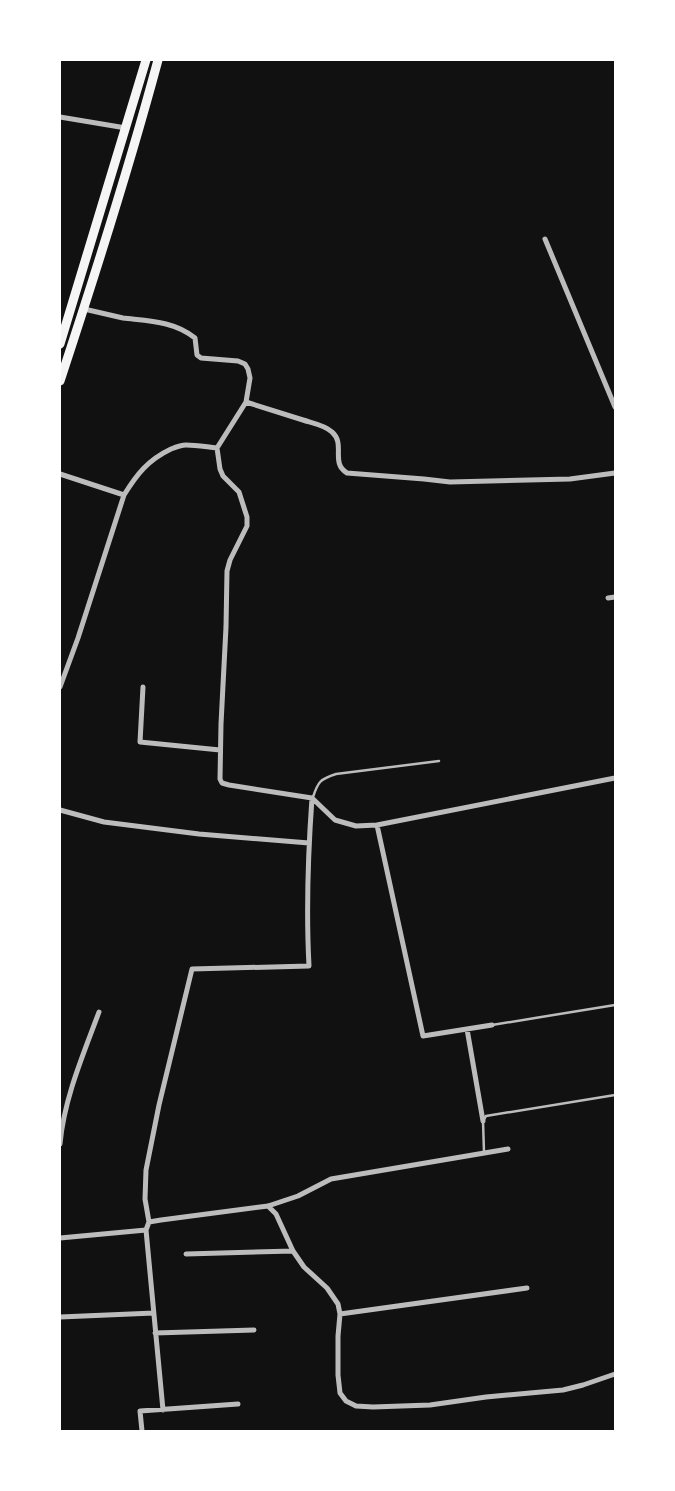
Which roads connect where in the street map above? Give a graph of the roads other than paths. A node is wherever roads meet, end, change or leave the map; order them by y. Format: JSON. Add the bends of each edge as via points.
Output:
{"nodes":[{"id":1,"x":146,"y":60,"type":"edge"},
{"id":2,"x":158,"y":60,"type":"edge"},
{"id":3,"x":60,"y":117,"type":"edge"},
{"id":4,"x":126,"y":128,"type":"junction"},
{"id":5,"x":545,"y":239,"type":"dead end"},
{"id":6,"x":84,"y":309,"type":"junction"},
{"id":7,"x":60,"y":344,"type":"edge"},
{"id":8,"x":60,"y":382,"type":"edge"},
{"id":9,"x":246,"y":402,"type":"junction"},
{"id":10,"x":615,"y":407,"type":"edge"},
{"id":11,"x":217,"y":448,"type":"junction"},
{"id":12,"x":615,"y":473,"type":"edge"},
{"id":13,"x":60,"y":474,"type":"edge"},
{"id":14,"x":124,"y":494,"type":"junction"},
{"id":15,"x":615,"y":597,"type":"edge"},
{"id":16,"x":608,"y":598,"type":"dead end"},
{"id":17,"x":60,"y":686,"type":"edge"},
{"id":18,"x":143,"y":687,"type":"dead end"},
{"id":19,"x":220,"y":750,"type":"junction"},
{"id":20,"x":439,"y":761,"type":"dead end"},
{"id":21,"x":615,"y":778,"type":"edge"},
{"id":22,"x":312,"y":798,"type":"junction"},
{"id":23,"x":60,"y":810,"type":"edge"},
{"id":24,"x":377,"y":825,"type":"junction"},
{"id":25,"x":309,"y":844,"type":"junction"},
{"id":26,"x":615,"y":1005,"type":"edge"},
{"id":27,"x":99,"y":1012,"type":"dead end"},
{"id":28,"x":492,"y":1025,"type":"joint"},
{"id":29,"x":467,"y":1029,"type":"junction"},
{"id":30,"x":615,"y":1095,"type":"edge"},
{"id":31,"x":483,"y":1121,"type":"junction"},
{"id":32,"x":60,"y":1144,"type":"edge"},
{"id":33,"x":508,"y":1149,"type":"dead end"},
{"id":34,"x":484,"y":1152,"type":"junction"},
{"id":35,"x":268,"y":1206,"type":"junction"},
{"id":36,"x":150,"y":1222,"type":"junction"},
{"id":37,"x":146,"y":1230,"type":"junction"},
{"id":38,"x":60,"y":1238,"type":"edge"},
{"id":39,"x":294,"y":1251,"type":"junction"},
{"id":40,"x":186,"y":1254,"type":"dead end"},
{"id":41,"x":527,"y":1288,"type":"dead end"},
{"id":42,"x":154,"y":1313,"type":"junction"},
{"id":43,"x":340,"y":1314,"type":"junction"},
{"id":44,"x":60,"y":1317,"type":"edge"},
{"id":45,"x":254,"y":1330,"type":"dead end"},
{"id":46,"x":155,"y":1333,"type":"junction"},
{"id":47,"x":615,"y":1374,"type":"edge"},
{"id":48,"x":238,"y":1404,"type":"dead end"},
{"id":49,"x":163,"y":1410,"type":"junction"},
{"id":50,"x":142,"y":1431,"type":"edge"}],
"edges":[{"from":1,"to":4,"type":"main road"},
{"from":2,"to":6,"type":"main road"},
{"from":3,"to":4,"type":"street"},
{"from":4,"to":7,"type":"main road"},
{"from":5,"to":10,"type":"street"},
{"from":6,"to":8,"type":"main road"},
{"from":6,"to":9,"type":"street","via":[[168,324],[195,338],[197,355],[201,358],[245,364],[250,378]]},
{"from":9,"to":11,"type":"street"},
{"from":9,"to":12,"type":"street","via":[[332,432],[339,445],[342,470],[356,475],[450,482],[570,479]]},
{"from":11,"to":14,"type":"street","via":[[185,445],[163,453],[148,463]]},
{"from":11,"to":19,"type":"street","via":[[223,476],[238,492],[247,517],[247,526],[227,571]]},
{"from":13,"to":14,"type":"street"},
{"from":14,"to":17,"type":"street"},
{"from":15,"to":16,"type":"street"},
{"from":18,"to":19,"type":"street","via":[[140,742]]},
{"from":19,"to":22,"type":"street","via":[[222,783]]},
{"from":20,"to":22,"type":"lane","via":[[336,774],[318,783]]},
{"from":21,"to":24,"type":"street"},
{"from":22,"to":24,"type":"street","via":[[335,820],[356,826]]},
{"from":22,"to":25,"type":"street"},
{"from":23,"to":25,"type":"street","via":[[104,822]]},
{"from":24,"to":29,"type":"street","via":[[424,1036]]},
{"from":25,"to":36,"type":"street","via":[[309,966],[192,969],[146,1170]]},
{"from":26,"to":28,"type":"lane"},
{"from":27,"to":32,"type":"street","via":[[79,1066]]},
{"from":28,"to":29,"type":"street"},
{"from":29,"to":31,"type":"street"},
{"from":30,"to":31,"type":"lane","via":[[496,1114],[486,1116]]},
{"from":31,"to":34,"type":"lane"},
{"from":33,"to":34,"type":"street"},
{"from":34,"to":35,"type":"street","via":[[330,1179],[298,1196]]},
{"from":35,"to":36,"type":"street"},
{"from":35,"to":39,"type":"street","via":[[276,1214]]},
{"from":36,"to":37,"type":"street"},
{"from":37,"to":38,"type":"street"},
{"from":37,"to":42,"type":"street"},
{"from":39,"to":40,"type":"street"},
{"from":39,"to":43,"type":"street","via":[[304,1267],[327,1288],[338,1304]]},
{"from":41,"to":43,"type":"street"},
{"from":42,"to":44,"type":"street"},
{"from":42,"to":46,"type":"street"},
{"from":43,"to":47,"type":"street","via":[[340,1393],[356,1406],[430,1405],[563,1390]]},
{"from":45,"to":46,"type":"street"},
{"from":46,"to":49,"type":"street"},
{"from":48,"to":49,"type":"street"},
{"from":49,"to":50,"type":"street","via":[[140,1411]]}]}
